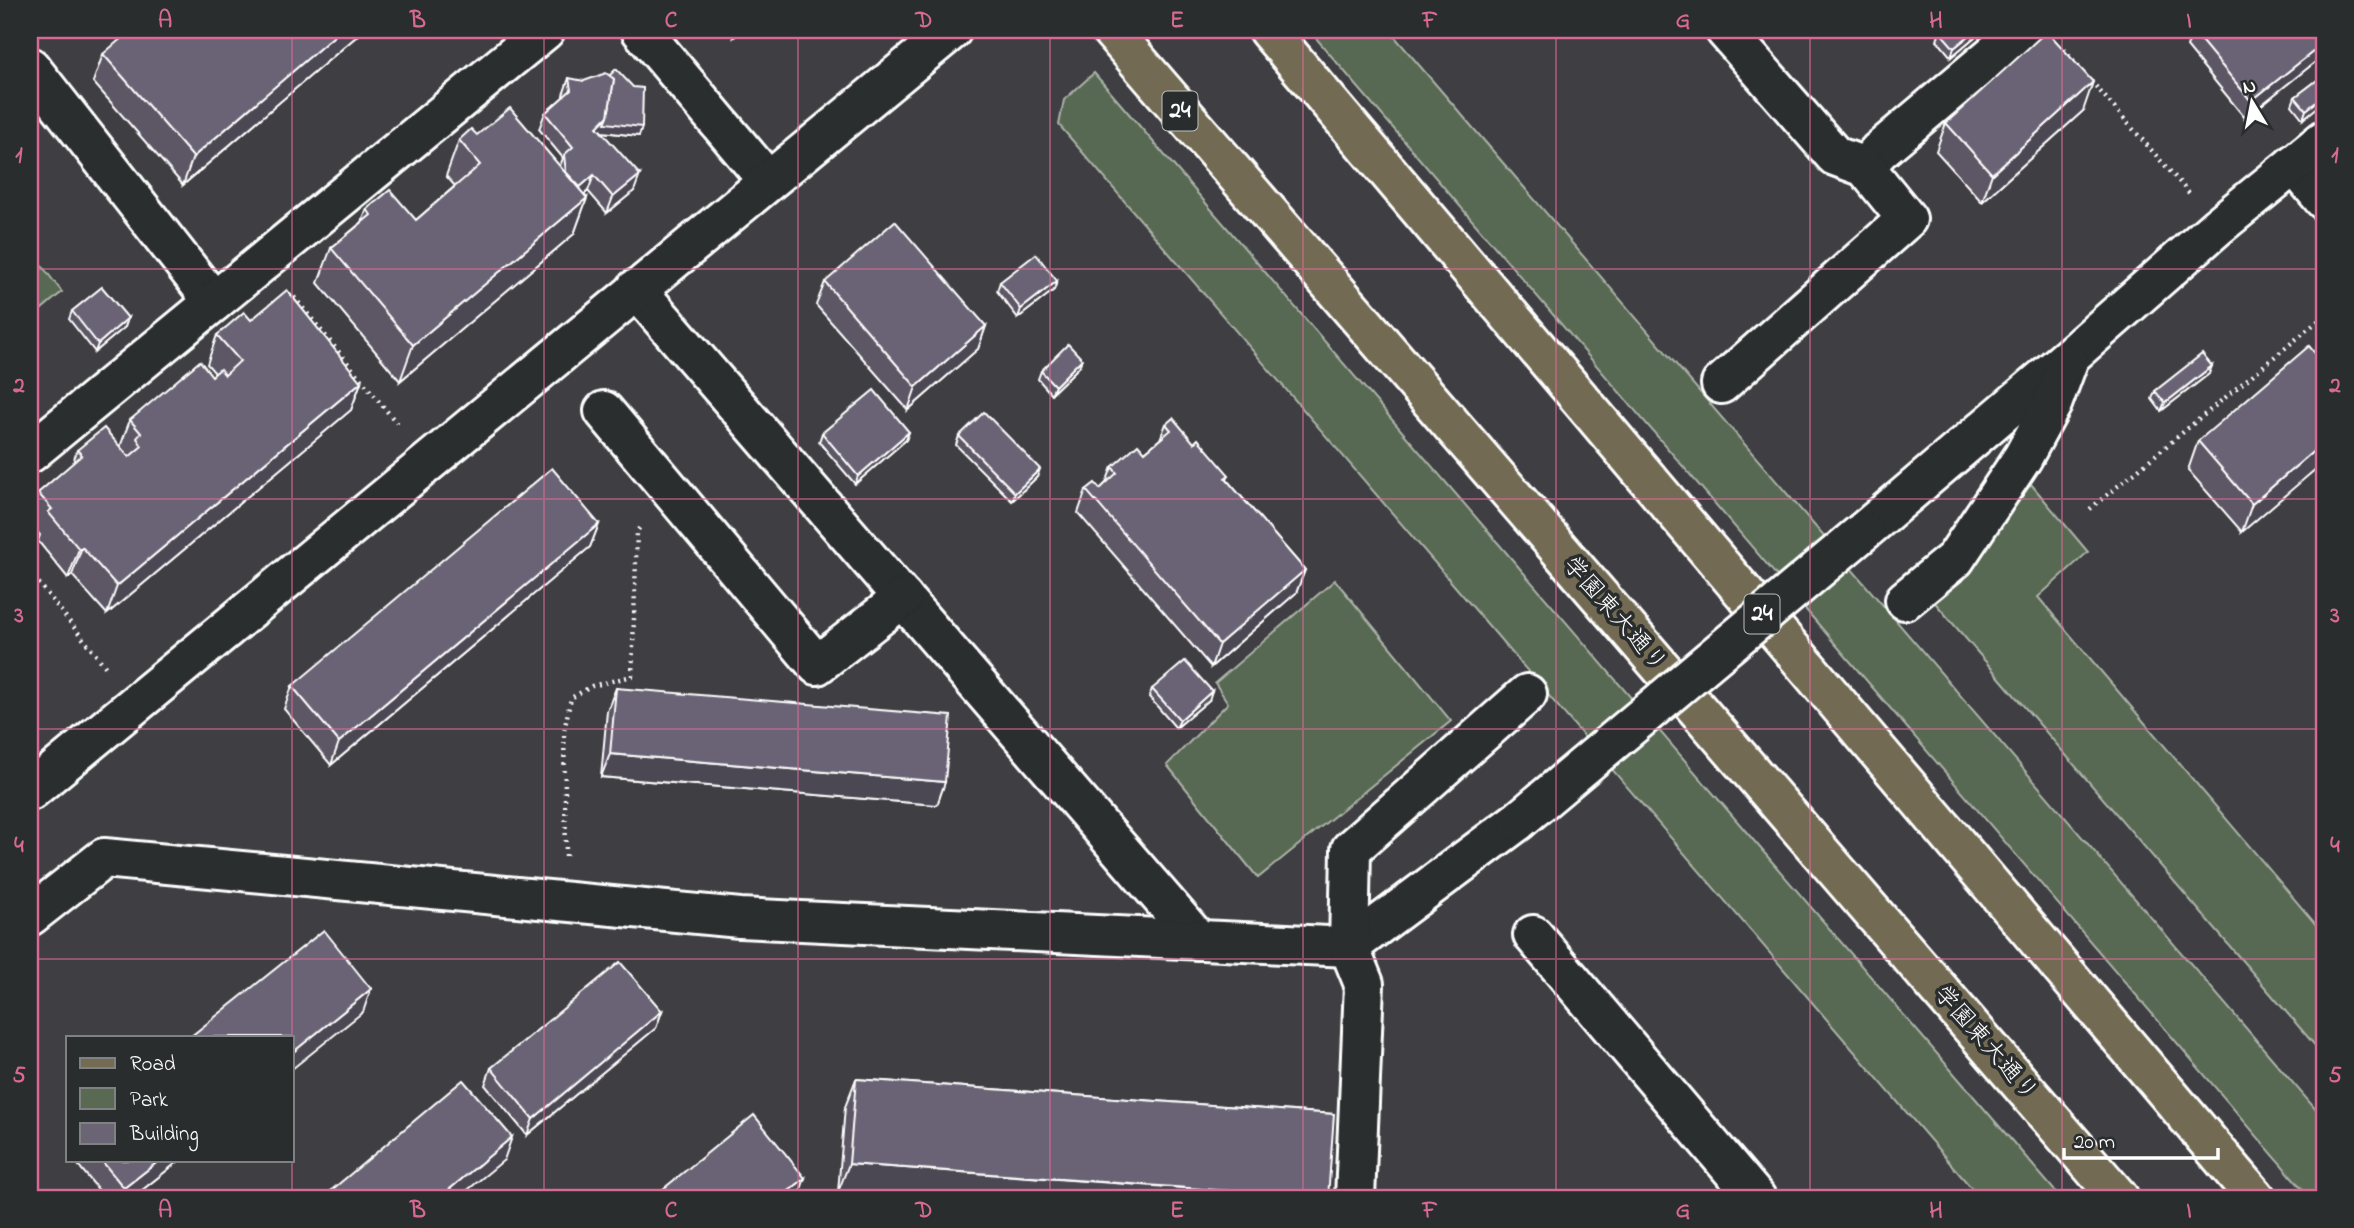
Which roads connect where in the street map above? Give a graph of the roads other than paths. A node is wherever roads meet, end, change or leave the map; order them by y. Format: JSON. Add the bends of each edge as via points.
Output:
{"nodes":[{"id":1,"x":545,"y":30,"type":"edge"},
{"id":2,"x":641,"y":30,"type":"edge"},
{"id":3,"x":952,"y":30,"type":"edge"},
{"id":4,"x":1111,"y":30,"type":"edge"},
{"id":5,"x":1268,"y":30,"type":"edge"},
{"id":6,"x":1725,"y":30,"type":"edge"},
{"id":7,"x":2039,"y":35,"type":"edge"},
{"id":8,"x":30,"y":67,"type":"edge"},
{"id":9,"x":2324,"y":140,"type":"edge"},
{"id":10,"x":2294,"y":164,"type":"junction"},
{"id":11,"x":1865,"y":167,"type":"junction"},
{"id":12,"x":768,"y":181,"type":"junction"},
{"id":13,"x":2324,"y":200,"type":"edge"},
{"id":14,"x":636,"y":289,"type":"junction"},
{"id":15,"x":214,"y":302,"type":"junction"},
{"id":16,"x":2070,"y":356,"type":"junction"},
{"id":17,"x":1721,"y":384,"type":"dead end"},
{"id":18,"x":604,"y":411,"type":"dead end"},
{"id":19,"x":30,"y":453,"type":"edge"},
{"id":20,"x":903,"y":598,"type":"junction"},
{"id":21,"x":1905,"y":600,"type":"dead end"},
{"id":22,"x":1527,"y":694,"type":"dead end"},
{"id":23,"x":30,"y":791,"type":"edge"},
{"id":24,"x":30,"y":916,"type":"edge"},
{"id":25,"x":1533,"y":935,"type":"dead end"},
{"id":26,"x":1198,"y":940,"type":"junction"},
{"id":27,"x":1349,"y":947,"type":"junction"},
{"id":28,"x":1355,"y":1198,"type":"edge"},
{"id":29,"x":1756,"y":1198,"type":"edge"},
{"id":30,"x":2119,"y":1198,"type":"edge"},
{"id":31,"x":2256,"y":1198,"type":"edge"}],
"edges":[{"from":1,"to":15,"type":"street"},
{"from":2,"to":12,"type":"street"},
{"from":3,"to":12,"type":"street"},
{"from":4,"to":30,"type":"main road","name":"学園東大通り","number":"24"},
{"from":5,"to":31,"type":"main road","number":"24"},
{"from":6,"to":11,"type":"street","via":[[1835,156]]},
{"from":7,"to":11,"type":"street","via":[[1879,151]]},
{"from":8,"to":15,"type":"street"},
{"from":9,"to":10,"type":"street"},
{"from":10,"to":13,"type":"street"},
{"from":10,"to":16,"type":"street"},
{"from":11,"to":17,"type":"street","via":[[1907,219]]},
{"from":12,"to":14,"type":"street"},
{"from":14,"to":20,"type":"street"},
{"from":14,"to":23,"type":"street"},
{"from":15,"to":19,"type":"street"},
{"from":16,"to":21,"type":"street","via":[[2052,404],[2023,457],[1955,559]]},
{"from":16,"to":27,"type":"street","bridge":true,"via":[[1518,821]]},
{"from":18,"to":20,"type":"street","via":[[817,665]]},
{"from":20,"to":26,"type":"street"},
{"from":22,"to":27,"type":"street","via":[[1351,849]]},
{"from":24,"to":26,"type":"street","via":[[104,858],[740,918]]},
{"from":25,"to":29,"type":"street"},
{"from":26,"to":27,"type":"street"},
{"from":27,"to":28,"type":"street","via":[[1364,984]]}]}
